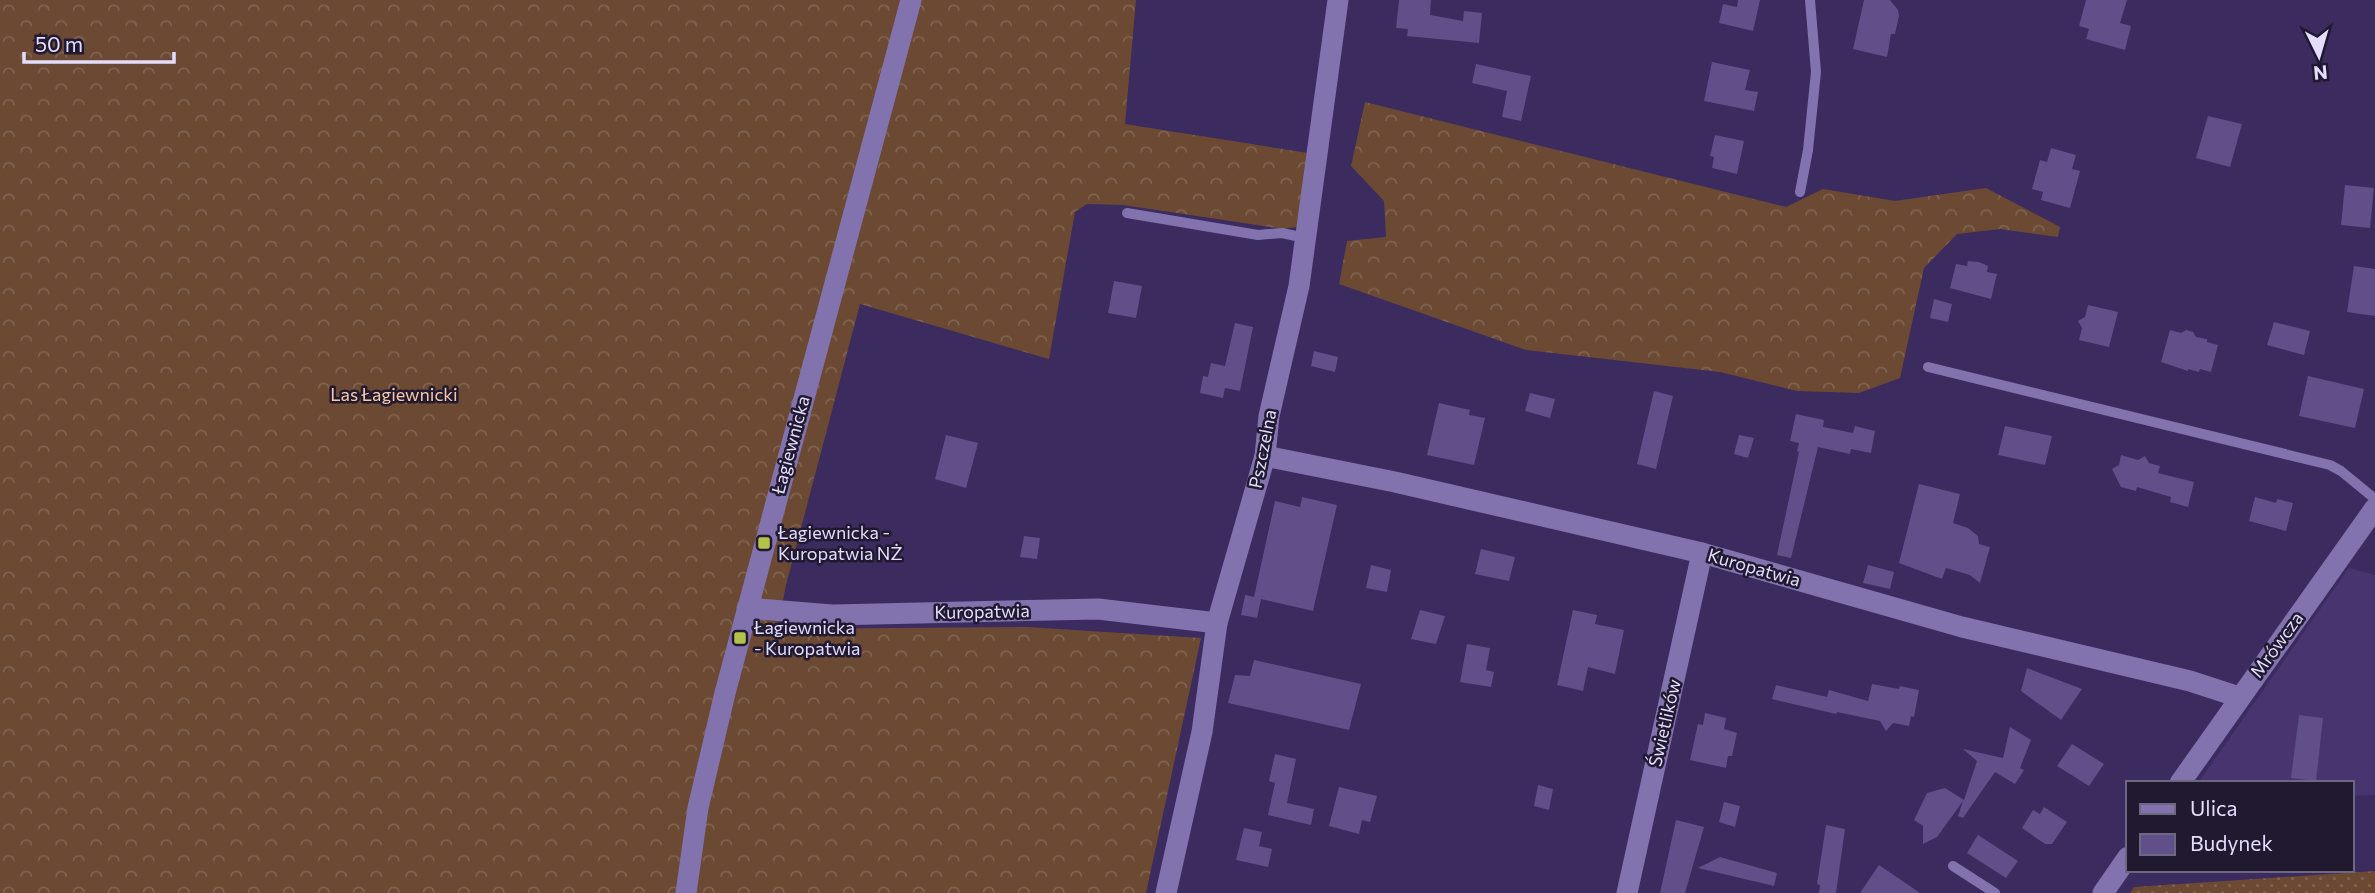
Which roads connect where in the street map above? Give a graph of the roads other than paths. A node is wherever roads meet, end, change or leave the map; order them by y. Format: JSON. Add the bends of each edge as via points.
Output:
{"nodes":[{"id":1,"x":911,"y":0,"type":"edge"},
{"id":2,"x":1338,"y":0,"type":"edge"},
{"id":3,"x":1810,"y":0,"type":"edge"},
{"id":4,"x":1800,"y":192,"type":"dead end"},
{"id":5,"x":1127,"y":213,"type":"dead end"},
{"id":6,"x":1305,"y":238,"type":"junction"},
{"id":7,"x":1928,"y":367,"type":"dead end"},
{"id":8,"x":1265,"y":456,"type":"junction"},
{"id":9,"x":2375,"y":499,"type":"edge"},
{"id":10,"x":2375,"y":508,"type":"edge"},
{"id":11,"x":1702,"y":553,"type":"junction"},
{"id":12,"x":747,"y":608,"type":"junction"},
{"id":13,"x":1217,"y":623,"type":"junction"},
{"id":14,"x":2239,"y":697,"type":"junction"},
{"id":15,"x":2181,"y":781,"type":"edge"},
{"id":16,"x":2126,"y":860,"type":"edge"},
{"id":17,"x":1953,"y":866,"type":"dead end"},
{"id":18,"x":686,"y":893,"type":"edge"},
{"id":19,"x":1166,"y":893,"type":"edge"},
{"id":20,"x":1626,"y":893,"type":"edge"},
{"id":21,"x":1995,"y":893,"type":"edge"},
{"id":22,"x":2103,"y":893,"type":"edge"}],
"edges":[{"from":1,"to":12,"type":"street","name":"Łagiewnicka"},
{"from":2,"to":6,"type":"street","name":"Pszczelna"},
{"from":3,"to":4,"type":"lane","via":[[1816,72]]},
{"from":5,"to":6,"type":"lane","via":[[1258,235],[1282,233]]},
{"from":6,"to":8,"type":"street","name":"Pszczelna"},
{"from":7,"to":9,"type":"lane","via":[[2330,465]]},
{"from":8,"to":11,"type":"street","name":"Kuropatwia"},
{"from":8,"to":13,"type":"street","name":"Pszczelna"},
{"from":10,"to":14,"type":"street","name":"Mrówcza"},
{"from":11,"to":14,"type":"street","name":"Kuropatwia","via":[[1962,627],[2190,681]]},
{"from":11,"to":20,"type":"street","name":"Świetlików"},
{"from":12,"to":13,"type":"street","name":"Kuropatwia","via":[[832,615],[1098,609]]},
{"from":12,"to":18,"type":"street","name":"Łagiewnicka","via":[[708,762]]},
{"from":13,"to":19,"type":"street","name":"Pszczelna","via":[[1202,732]]},
{"from":14,"to":15,"type":"street","name":"Mrówcza"},
{"from":16,"to":22,"type":"street"},
{"from":17,"to":21,"type":"lane"}]}
